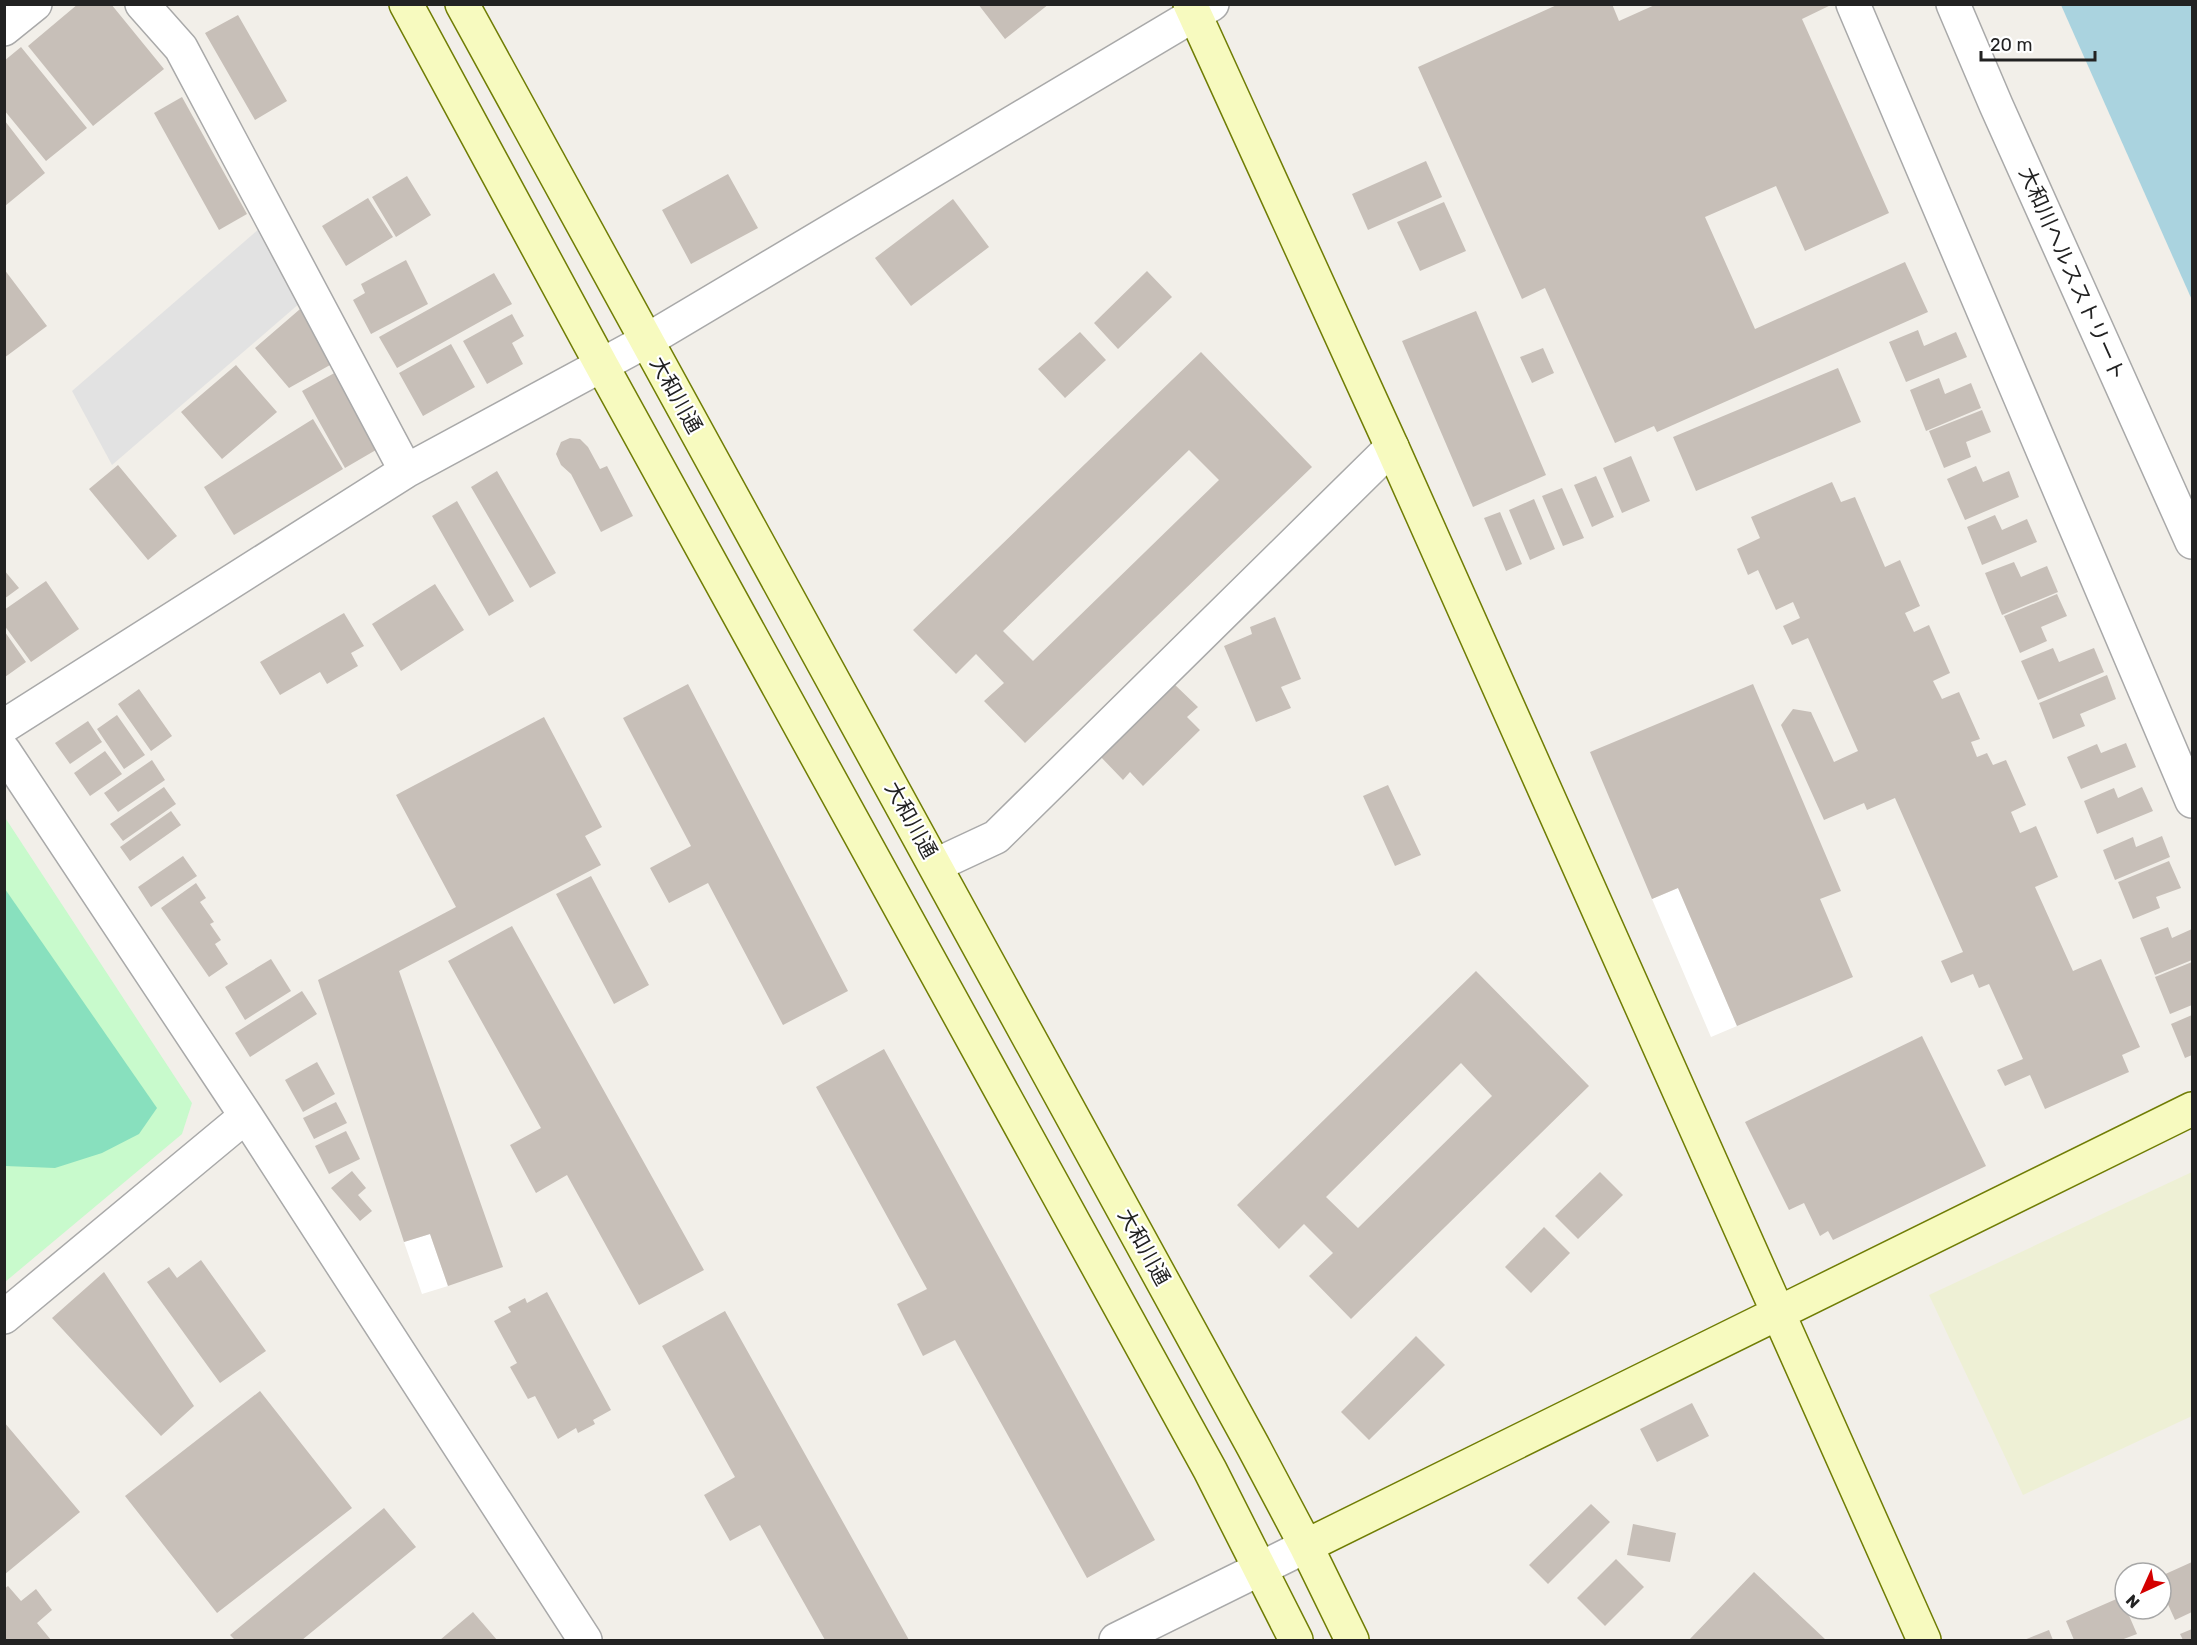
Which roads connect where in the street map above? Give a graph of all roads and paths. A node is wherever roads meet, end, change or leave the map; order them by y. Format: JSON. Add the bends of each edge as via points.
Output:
{"nodes":[{"id":1,"x":34,"y":4,"type":"edge"},
{"id":2,"x":142,"y":4,"type":"edge"},
{"id":3,"x":406,"y":4,"type":"edge"},
{"id":4,"x":462,"y":4,"type":"edge"},
{"id":5,"x":1853,"y":4,"type":"edge"},
{"id":6,"x":1953,"y":4,"type":"edge"},
{"id":7,"x":1199,"y":8,"type":"edge"},
{"id":8,"x":4,"y":29,"type":"edge"},
{"id":9,"x":646,"y":341,"type":"junction"},
{"id":10,"x":602,"y":366,"type":"junction"},
{"id":11,"x":1392,"y":447,"type":"junction"},
{"id":12,"x":406,"y":471,"type":"junction"},
{"id":13,"x":2193,"y":542,"type":"edge"},
{"id":14,"x":4,"y":726,"type":"edge"},
{"id":15,"x":4,"y":751,"type":"edge"},
{"id":16,"x":2193,"y":801,"type":"edge"},
{"id":17,"x":936,"y":865,"type":"junction"},
{"id":18,"x":2193,"y":1109,"type":"edge"},
{"id":19,"x":246,"y":1116,"type":"junction"},
{"id":20,"x":1778,"y":1312,"type":"junction"},
{"id":21,"x":4,"y":1317,"type":"edge"},
{"id":22,"x":1306,"y":1546,"type":"junction"},
{"id":23,"x":1260,"y":1569,"type":"junction"},
{"id":24,"x":585,"y":1641,"type":"edge"},
{"id":25,"x":1116,"y":1641,"type":"edge"},
{"id":26,"x":1296,"y":1641,"type":"edge"},
{"id":27,"x":1352,"y":1641,"type":"edge"},
{"id":28,"x":1924,"y":1641,"type":"edge"}],
"edges":[{"from":1,"to":8,"type":"street"},
{"from":2,"to":12,"type":"street","via":[[181,48]]},
{"from":3,"to":10,"type":"street"},
{"from":4,"to":9,"type":"street","name":"大和川通"},
{"from":5,"to":16,"type":"street"},
{"from":6,"to":13,"type":"street","name":"大和川ヘルスストリート"},
{"from":7,"to":9,"type":"street"},
{"from":7,"to":11,"type":"street"},
{"from":9,"to":10,"type":"street"},
{"from":9,"to":17,"type":"street","name":"大和川通"},
{"from":10,"to":12,"type":"street"},
{"from":10,"to":23,"type":"street","via":[[1210,1470]]},
{"from":11,"to":17,"type":"street","via":[[996,837]]},
{"from":11,"to":20,"type":"street"},
{"from":12,"to":14,"type":"street"},
{"from":15,"to":19,"type":"street"},
{"from":17,"to":22,"type":"street","name":"大和川通"},
{"from":18,"to":20,"type":"street"},
{"from":19,"to":21,"type":"street"},
{"from":19,"to":24,"type":"street"},
{"from":20,"to":22,"type":"street"},
{"from":20,"to":28,"type":"street"},
{"from":22,"to":23,"type":"street"},
{"from":22,"to":27,"type":"street","name":"大和川通"},
{"from":23,"to":25,"type":"street"},
{"from":23,"to":26,"type":"street"}]}
